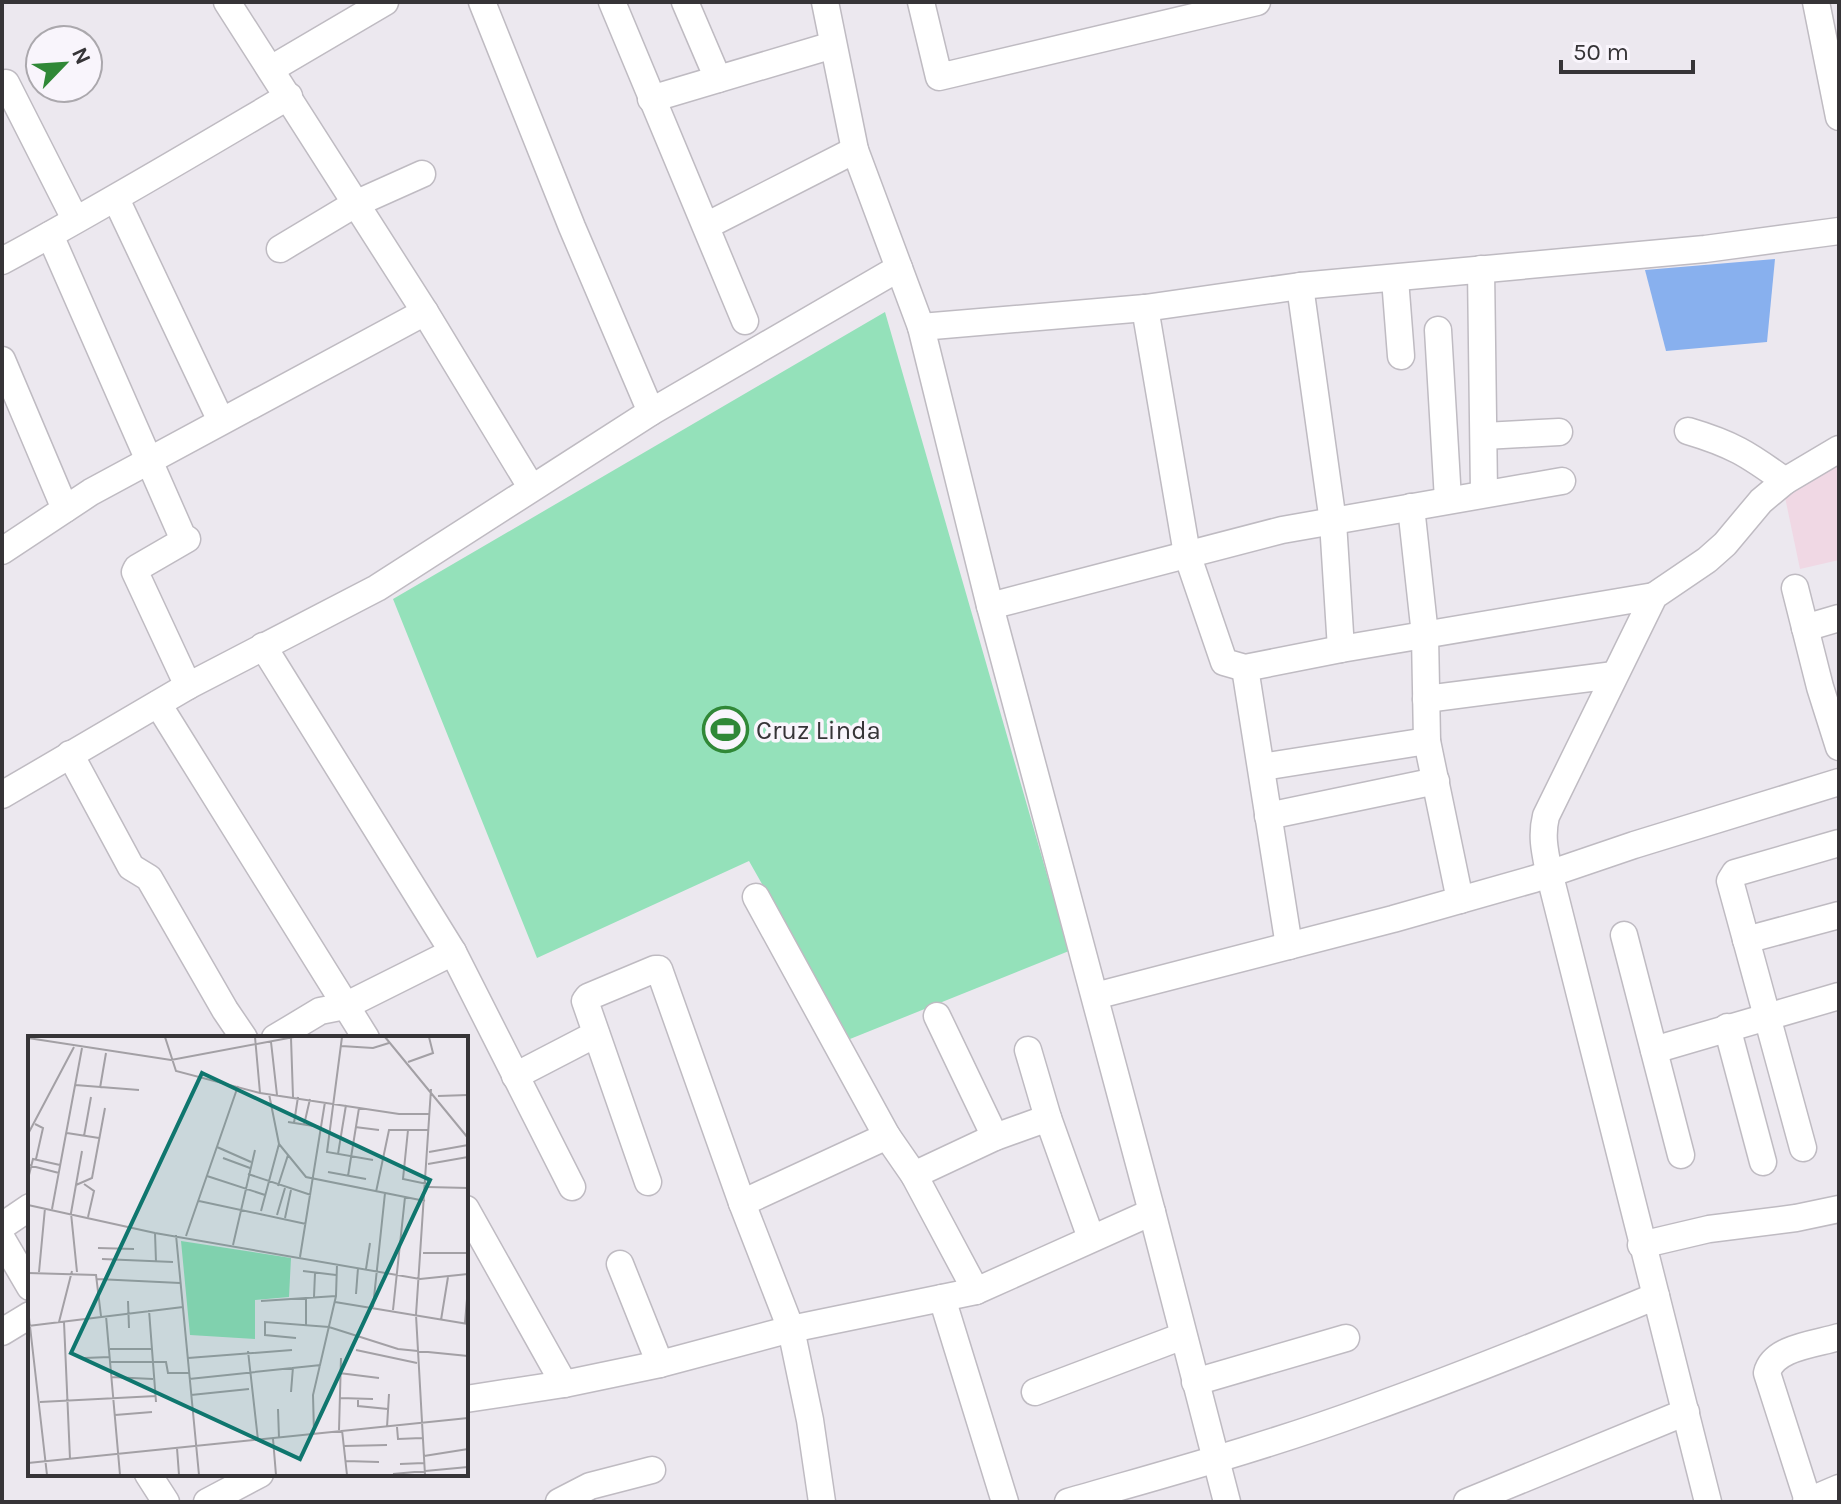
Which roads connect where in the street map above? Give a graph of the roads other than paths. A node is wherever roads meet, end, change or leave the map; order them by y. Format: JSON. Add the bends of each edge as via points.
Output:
{"nodes":[{"id":1,"x":227,"y":2,"type":"edge"},
{"id":2,"x":385,"y":2,"type":"edge"},
{"id":3,"x":482,"y":2,"type":"edge"},
{"id":4,"x":612,"y":2,"type":"edge"},
{"id":5,"x":685,"y":2,"type":"edge"},
{"id":6,"x":825,"y":2,"type":"edge"},
{"id":7,"x":921,"y":2,"type":"edge"},
{"id":8,"x":1257,"y":2,"type":"edge"},
{"id":9,"x":1816,"y":2,"type":"edge"},
{"id":10,"x":833,"y":45,"type":"junction"},
{"id":11,"x":271,"y":69,"type":"junction"},
{"id":12,"x":718,"y":79,"type":"junction"},
{"id":13,"x":6,"y":83,"type":"dead end"},
{"id":14,"x":289,"y":96,"type":"junction"},
{"id":15,"x":651,"y":99,"type":"junction"},
{"id":16,"x":1839,"y":117,"type":"edge"},
{"id":17,"x":855,"y":150,"type":"junction"},
{"id":18,"x":422,"y":174,"type":"dead end"},
{"id":19,"x":116,"y":199,"type":"junction"},
{"id":20,"x":355,"y":204,"type":"junction"},
{"id":21,"x":75,"y":219,"type":"junction"},
{"id":22,"x":706,"y":226,"type":"junction"},
{"id":23,"x":1839,"y":231,"type":"edge"},
{"id":24,"x":50,"y":235,"type":"junction"},
{"id":25,"x":280,"y":249,"type":"dead end"},
{"id":26,"x":2,"y":261,"type":"edge"},
{"id":27,"x":899,"y":268,"type":"junction"},
{"id":28,"x":1481,"y":269,"type":"junction"},
{"id":29,"x":1395,"y":279,"type":"junction"},
{"id":30,"x":1300,"y":286,"type":"junction"},
{"id":31,"x":1145,"y":308,"type":"junction"},
{"id":32,"x":425,"y":312,"type":"junction"},
{"id":33,"x":745,"y":321,"type":"dead end"},
{"id":34,"x":921,"y":327,"type":"junction"},
{"id":35,"x":1438,"y":330,"type":"dead end"},
{"id":36,"x":1401,"y":356,"type":"dead end"},
{"id":37,"x":2,"y":360,"type":"edge"},
{"id":38,"x":651,"y":412,"type":"junction"},
{"id":39,"x":221,"y":421,"type":"junction"},
{"id":40,"x":1688,"y":431,"type":"dead end"},
{"id":41,"x":1559,"y":432,"type":"dead end"},
{"id":42,"x":1484,"y":436,"type":"junction"},
{"id":43,"x":1839,"y":449,"type":"edge"},
{"id":44,"x":150,"y":459,"type":"junction"},
{"id":45,"x":1562,"y":481,"type":"dead end"},
{"id":46,"x":1785,"y":481,"type":"junction"},
{"id":47,"x":531,"y":487,"type":"junction"},
{"id":48,"x":1484,"y":493,"type":"junction"},
{"id":49,"x":1448,"y":500,"type":"junction"},
{"id":50,"x":1411,"y":507,"type":"junction"},
{"id":51,"x":65,"y":509,"type":"junction"},
{"id":52,"x":1333,"y":522,"type":"junction"},
{"id":53,"x":2,"y":551,"type":"edge"},
{"id":54,"x":1187,"y":554,"type":"junction"},
{"id":55,"x":1795,"y":588,"type":"dead end"},
{"id":56,"x":1654,"y":596,"type":"junction"},
{"id":57,"x":990,"y":606,"type":"junction"},
{"id":58,"x":1839,"y":618,"type":"edge"},
{"id":59,"x":1805,"y":628,"type":"junction"},
{"id":60,"x":1425,"y":635,"type":"junction"},
{"id":61,"x":263,"y":646,"type":"junction"},
{"id":62,"x":1341,"y":649,"type":"junction"},
{"id":63,"x":1245,"y":668,"type":"junction"},
{"id":64,"x":1614,"y":675,"type":"junction"},
{"id":65,"x":1829,"y":685,"type":"edge"},
{"id":66,"x":188,"y":686,"type":"junction"},
{"id":67,"x":1426,"y":699,"type":"junction"},
{"id":68,"x":158,"y":704,"type":"junction"},
{"id":69,"x":1427,"y":741,"type":"junction"},
{"id":70,"x":1839,"y":747,"type":"edge"},
{"id":71,"x":70,"y":754,"type":"junction"},
{"id":72,"x":1262,"y":767,"type":"junction"},
{"id":73,"x":1436,"y":781,"type":"junction"},
{"id":74,"x":1839,"y":782,"type":"edge"},
{"id":75,"x":2,"y":795,"type":"edge"},
{"id":76,"x":1268,"y":816,"type":"junction"},
{"id":77,"x":1839,"y":843,"type":"edge"},
{"id":78,"x":1549,"y":872,"type":"junction"},
{"id":79,"x":756,"y":897,"type":"dead end"},
{"id":80,"x":1460,"y":900,"type":"junction"},
{"id":81,"x":1839,"y":915,"type":"edge"},
{"id":82,"x":1624,"y":935,"type":"dead end"},
{"id":83,"x":1746,"y":940,"type":"junction"},
{"id":84,"x":1289,"y":946,"type":"junction"},
{"id":85,"x":453,"y":952,"type":"junction"},
{"id":86,"x":1095,"y":996,"type":"junction"},
{"id":87,"x":1839,"y":996,"type":"edge"},
{"id":88,"x":345,"y":1006,"type":"junction"},
{"id":89,"x":937,"y":1016,"type":"dead end"},
{"id":90,"x":1767,"y":1016,"type":"junction"},
{"id":91,"x":1727,"y":1027,"type":"junction"},
{"id":92,"x":596,"y":1034,"type":"junction"},
{"id":93,"x":243,"y":1036,"type":"edge"},
{"id":94,"x":278,"y":1036,"type":"edge"},
{"id":95,"x":365,"y":1036,"type":"edge"},
{"id":96,"x":1028,"y":1050,"type":"dead end"},
{"id":97,"x":1654,"y":1050,"type":"junction"},
{"id":98,"x":515,"y":1076,"type":"junction"},
{"id":99,"x":1048,"y":1118,"type":"junction"},
{"id":100,"x":887,"y":1136,"type":"junction"},
{"id":101,"x":995,"y":1137,"type":"junction"},
{"id":102,"x":1803,"y":1148,"type":"dead end"},
{"id":103,"x":1681,"y":1155,"type":"dead end"},
{"id":104,"x":1763,"y":1162,"type":"dead end"},
{"id":105,"x":914,"y":1175,"type":"junction"},
{"id":106,"x":648,"y":1182,"type":"dead end"},
{"id":107,"x":572,"y":1187,"type":"dead end"},
{"id":108,"x":742,"y":1203,"type":"junction"},
{"id":109,"x":28,"y":1208,"type":"edge"},
{"id":110,"x":1839,"y":1209,"type":"edge"},
{"id":111,"x":1152,"y":1212,"type":"junction"},
{"id":112,"x":468,"y":1218,"type":"edge"},
{"id":113,"x":2,"y":1226,"type":"edge"},
{"id":114,"x":1091,"y":1238,"type":"junction"},
{"id":115,"x":2,"y":1239,"type":"edge"},
{"id":116,"x":473,"y":1240,"type":"edge"},
{"id":117,"x":1641,"y":1245,"type":"junction"},
{"id":118,"x":620,"y":1264,"type":"dead end"},
{"id":119,"x":28,"y":1284,"type":"edge"},
{"id":120,"x":976,"y":1291,"type":"junction"},
{"id":121,"x":1656,"y":1296,"type":"junction"},
{"id":122,"x":942,"y":1298,"type":"junction"},
{"id":123,"x":28,"y":1316,"type":"edge"},
{"id":124,"x":791,"y":1329,"type":"junction"},
{"id":125,"x":2,"y":1332,"type":"edge"},
{"id":126,"x":1183,"y":1336,"type":"junction"},
{"id":127,"x":1839,"y":1337,"type":"edge"},
{"id":128,"x":1346,"y":1338,"type":"dead end"},
{"id":129,"x":660,"y":1364,"type":"junction"},
{"id":130,"x":1195,"y":1382,"type":"junction"},
{"id":131,"x":564,"y":1384,"type":"junction"},
{"id":132,"x":1035,"y":1392,"type":"dead end"},
{"id":133,"x":468,"y":1399,"type":"edge"},
{"id":134,"x":1686,"y":1412,"type":"junction"},
{"id":135,"x":1214,"y":1460,"type":"junction"},
{"id":136,"x":652,"y":1470,"type":"dead end"},
{"id":137,"x":149,"y":1476,"type":"edge"},
{"id":138,"x":256,"y":1476,"type":"edge"},
{"id":139,"x":1839,"y":1488,"type":"edge"},
{"id":140,"x":561,"y":1501,"type":"edge"},
{"id":141,"x":1807,"y":1501,"type":"edge"},
{"id":142,"x":166,"y":1502,"type":"edge"},
{"id":143,"x":207,"y":1502,"type":"edge"},
{"id":144,"x":822,"y":1502,"type":"edge"},
{"id":145,"x":1005,"y":1502,"type":"edge"},
{"id":146,"x":1068,"y":1502,"type":"edge"},
{"id":147,"x":1227,"y":1502,"type":"edge"},
{"id":148,"x":1467,"y":1502,"type":"edge"},
{"id":149,"x":1708,"y":1502,"type":"edge"}],
"edges":[{"from":1,"to":11,"type":"street"},
{"from":2,"to":11,"type":"street"},
{"from":3,"to":38,"type":"street"},
{"from":4,"to":15,"type":"street"},
{"from":5,"to":12,"type":"street"},
{"from":6,"to":10,"type":"street"},
{"from":7,"to":8,"type":"street","via":[[939,77]]},
{"from":9,"to":16,"type":"street"},
{"from":10,"to":12,"type":"street"},
{"from":10,"to":17,"type":"street"},
{"from":11,"to":14,"type":"street"},
{"from":12,"to":15,"type":"street"},
{"from":13,"to":21,"type":"street"},
{"from":14,"to":19,"type":"street"},
{"from":14,"to":20,"type":"street"},
{"from":15,"to":22,"type":"street"},
{"from":17,"to":22,"type":"street"},
{"from":17,"to":27,"type":"street"},
{"from":18,"to":20,"type":"street"},
{"from":19,"to":21,"type":"street"},
{"from":19,"to":39,"type":"street"},
{"from":20,"to":25,"type":"street"},
{"from":20,"to":32,"type":"street"},
{"from":21,"to":24,"type":"street"},
{"from":22,"to":33,"type":"street"},
{"from":23,"to":28,"type":"street"},
{"from":24,"to":26,"type":"street"},
{"from":24,"to":44,"type":"street"},
{"from":27,"to":34,"type":"street"},
{"from":27,"to":38,"type":"street"},
{"from":28,"to":29,"type":"street"},
{"from":28,"to":42,"type":"street"},
{"from":29,"to":30,"type":"street"},
{"from":29,"to":36,"type":"street"},
{"from":30,"to":31,"type":"street"},
{"from":30,"to":52,"type":"street"},
{"from":31,"to":34,"type":"street"},
{"from":31,"to":54,"type":"street"},
{"from":32,"to":39,"type":"street"},
{"from":32,"to":47,"type":"street"},
{"from":34,"to":57,"type":"street"},
{"from":35,"to":49,"type":"street"},
{"from":37,"to":51,"type":"street"},
{"from":38,"to":47,"type":"street"},
{"from":39,"to":44,"type":"street"},
{"from":40,"to":46,"type":"street","via":[[1726,442]]},
{"from":41,"to":42,"type":"street"},
{"from":42,"to":48,"type":"street"},
{"from":43,"to":46,"type":"street"},
{"from":44,"to":51,"type":"street"},
{"from":44,"to":66,"type":"street","via":[[187,539],[137,568],[135,577]]},
{"from":45,"to":48,"type":"street"},
{"from":46,"to":56,"type":"street","via":[[1707,560]]},
{"from":47,"to":61,"type":"street","via":[[377,588]]},
{"from":48,"to":49,"type":"street"},
{"from":49,"to":50,"type":"street"},
{"from":50,"to":52,"type":"street"},
{"from":50,"to":60,"type":"street"},
{"from":51,"to":53,"type":"street"},
{"from":52,"to":54,"type":"street"},
{"from":52,"to":62,"type":"street"},
{"from":54,"to":57,"type":"street"},
{"from":54,"to":63,"type":"street","via":[[1224,662]]},
{"from":55,"to":59,"type":"street"},
{"from":56,"to":60,"type":"street"},
{"from":56,"to":64,"type":"street"},
{"from":57,"to":86,"type":"street"},
{"from":58,"to":59,"type":"street"},
{"from":59,"to":65,"type":"street"},
{"from":60,"to":62,"type":"street"},
{"from":60,"to":67,"type":"street"},
{"from":61,"to":66,"type":"street"},
{"from":61,"to":85,"type":"street"},
{"from":62,"to":63,"type":"street"},
{"from":63,"to":72,"type":"street"},
{"from":64,"to":67,"type":"street"},
{"from":64,"to":78,"type":"street","via":[[1546,816],[1542,839]]},
{"from":65,"to":70,"type":"street"},
{"from":66,"to":68,"type":"street"},
{"from":67,"to":69,"type":"street"},
{"from":68,"to":71,"type":"street"},
{"from":68,"to":88,"type":"street"},
{"from":69,"to":72,"type":"street"},
{"from":69,"to":73,"type":"street"},
{"from":71,"to":75,"type":"street"},
{"from":71,"to":93,"type":"street","via":[[131,867],[149,878]]},
{"from":72,"to":76,"type":"street"},
{"from":73,"to":76,"type":"street"},
{"from":73,"to":80,"type":"street"},
{"from":74,"to":78,"type":"street"},
{"from":76,"to":84,"type":"street"},
{"from":77,"to":83,"type":"street","via":[[1731,875]]},
{"from":78,"to":80,"type":"street"},
{"from":78,"to":117,"type":"street"},
{"from":79,"to":100,"type":"street"},
{"from":80,"to":84,"type":"street"},
{"from":81,"to":83,"type":"street"},
{"from":82,"to":97,"type":"street"},
{"from":83,"to":90,"type":"street"},
{"from":84,"to":86,"type":"street"},
{"from":85,"to":88,"type":"street"},
{"from":85,"to":98,"type":"street"},
{"from":86,"to":111,"type":"street"},
{"from":87,"to":90,"type":"street"},
{"from":88,"to":94,"type":"street","via":[[320,1011]]},
{"from":88,"to":95,"type":"street"},
{"from":89,"to":101,"type":"street"},
{"from":90,"to":91,"type":"street"},
{"from":90,"to":102,"type":"street"},
{"from":91,"to":97,"type":"street"},
{"from":91,"to":104,"type":"street"},
{"from":92,"to":98,"type":"street"},
{"from":92,"to":106,"type":"street"},
{"from":92,"to":108,"type":"street","via":[[588,997],[659,969]]},
{"from":96,"to":99,"type":"street"},
{"from":97,"to":103,"type":"street"},
{"from":98,"to":107,"type":"street"},
{"from":99,"to":101,"type":"street"},
{"from":99,"to":114,"type":"street"},
{"from":100,"to":105,"type":"street"},
{"from":100,"to":108,"type":"street"},
{"from":101,"to":105,"type":"street"},
{"from":105,"to":120,"type":"street"},
{"from":108,"to":124,"type":"street"},
{"from":109,"to":113,"type":"street"},
{"from":110,"to":117,"type":"street"},
{"from":111,"to":114,"type":"street"},
{"from":111,"to":126,"type":"street"},
{"from":112,"to":116,"type":"street"},
{"from":114,"to":120,"type":"street"},
{"from":115,"to":119,"type":"street"},
{"from":116,"to":131,"type":"street"},
{"from":117,"to":121,"type":"street"},
{"from":118,"to":129,"type":"street"},
{"from":120,"to":122,"type":"street"},
{"from":121,"to":134,"type":"street"},
{"from":121,"to":135,"type":"street","via":[[1364,1411]]},
{"from":122,"to":124,"type":"street"},
{"from":122,"to":145,"type":"street"},
{"from":123,"to":125,"type":"street"},
{"from":124,"to":129,"type":"street"},
{"from":124,"to":144,"type":"street"},
{"from":126,"to":130,"type":"street"},
{"from":126,"to":132,"type":"street"},
{"from":127,"to":141,"type":"street","via":[[1778,1356],[1767,1373]]},
{"from":128,"to":130,"type":"street"},
{"from":129,"to":131,"type":"street"},
{"from":130,"to":135,"type":"street"},
{"from":131,"to":133,"type":"street"},
{"from":134,"to":148,"type":"street"},
{"from":134,"to":149,"type":"street"},
{"from":135,"to":146,"type":"street"},
{"from":135,"to":147,"type":"street"},
{"from":136,"to":140,"type":"street","via":[[590,1486]]},
{"from":137,"to":142,"type":"street"},
{"from":138,"to":143,"type":"street"},
{"from":139,"to":141,"type":"street"}]}
